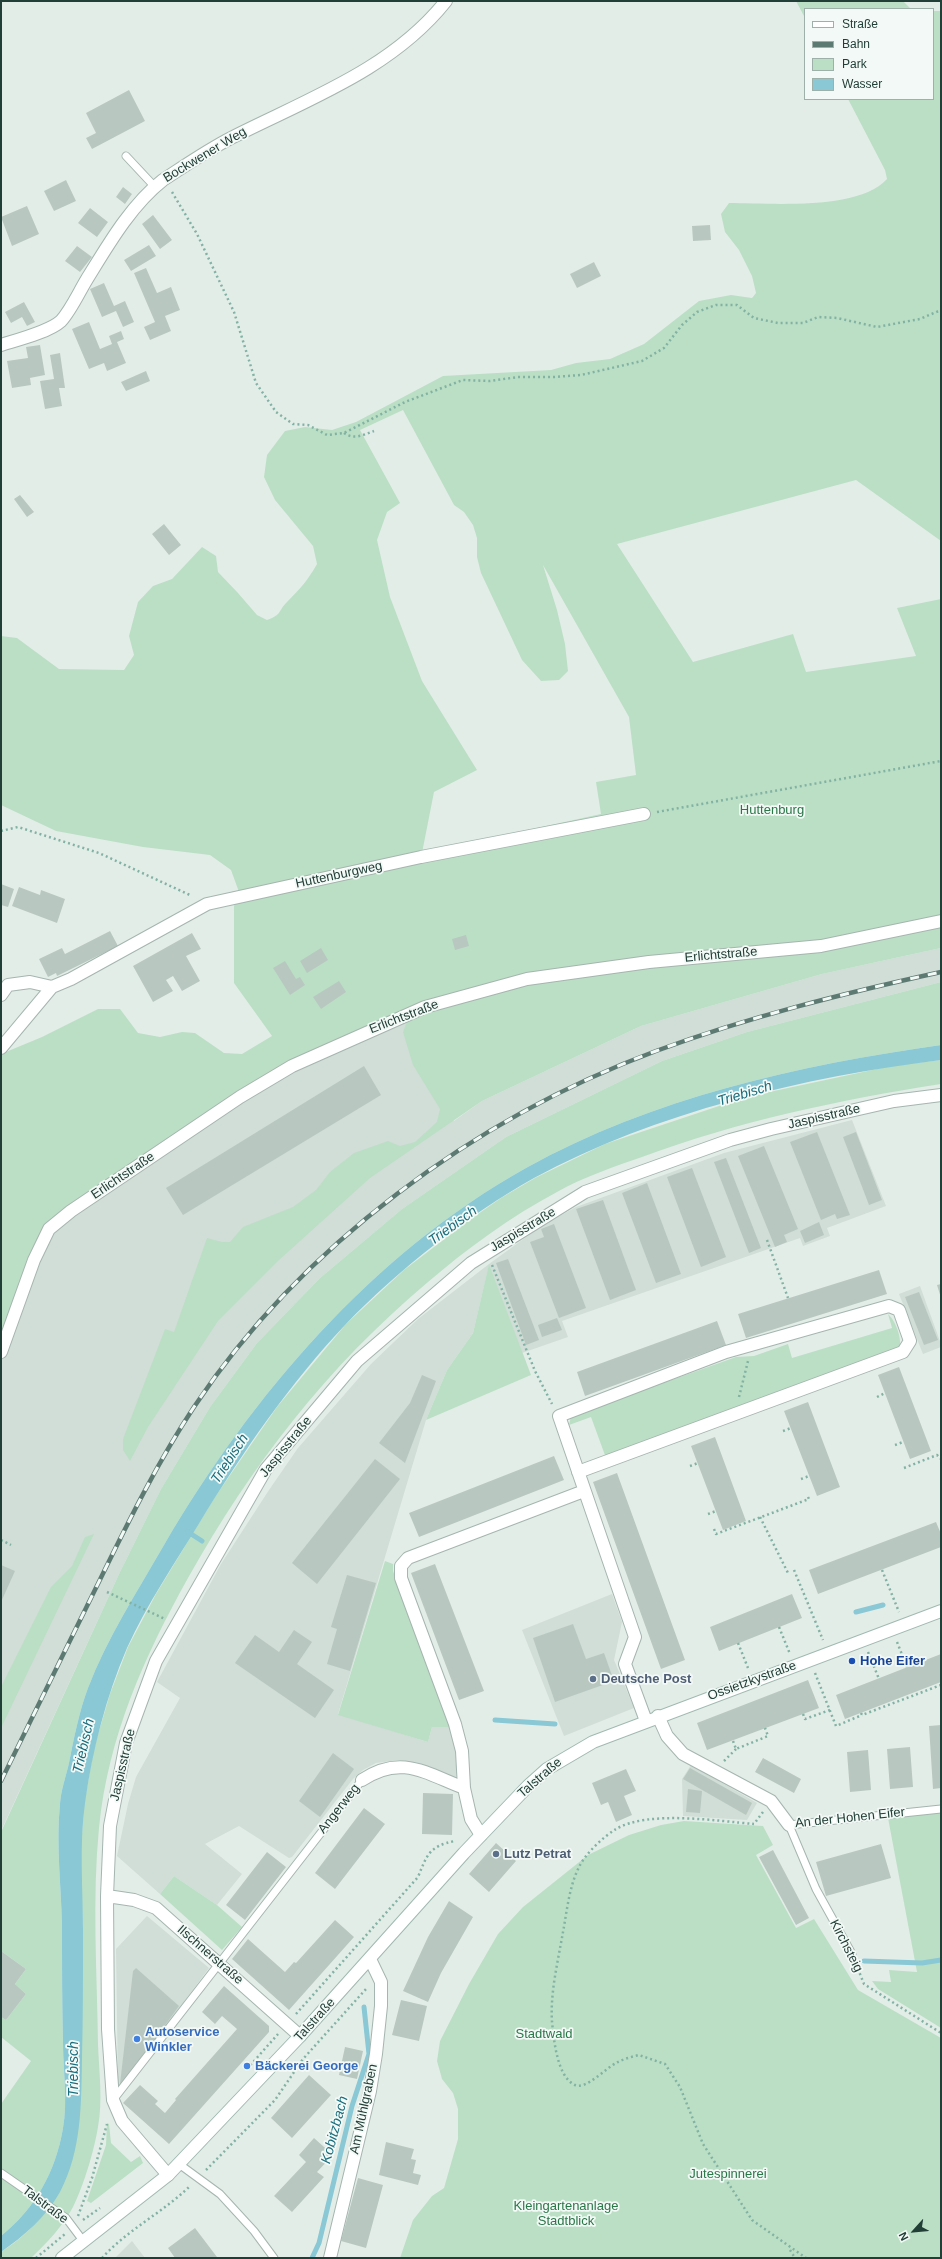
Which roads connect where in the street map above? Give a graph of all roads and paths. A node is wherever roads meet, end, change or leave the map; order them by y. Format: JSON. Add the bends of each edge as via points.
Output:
{"nodes":[{"id":1,"x":446,"y":1,"type":"edge"},
{"id":2,"x":126,"y":156,"type":"dead end"},
{"id":3,"x":159,"y":183,"type":"junction"},
{"id":4,"x":941,"y":310,"type":"edge"},
{"id":5,"x":1,"y":344,"type":"edge"},
{"id":6,"x":374,"y":431,"type":"dead end"},
{"id":7,"x":344,"y":433,"type":"junction"},
{"id":8,"x":941,"y":761,"type":"edge"},
{"id":9,"x":644,"y":814,"type":"joint"},
{"id":10,"x":1,"y":831,"type":"edge"},
{"id":11,"x":207,"y":904,"type":"junction"},
{"id":12,"x":941,"y":921,"type":"edge"},
{"id":13,"x":52,"y":987,"type":"junction"},
{"id":14,"x":1,"y":994,"type":"edge"},
{"id":15,"x":1,"y":1048,"type":"edge"},
{"id":16,"x":941,"y":1094,"type":"edge"},
{"id":17,"x":767,"y":1240,"type":"dead end"},
{"id":18,"x":487,"y":1252,"type":"junction"},
{"id":19,"x":788,"y":1298,"type":"dead end"},
{"id":20,"x":752,"y":1345,"type":"junction"},
{"id":21,"x":1,"y":1352,"type":"edge"},
{"id":22,"x":885,"y":1394,"type":"dead end"},
{"id":23,"x":876,"y":1397,"type":"dead end"},
{"id":24,"x":734,"y":1415,"type":"junction"},
{"id":25,"x":559,"y":1416,"type":"junction"},
{"id":26,"x":791,"y":1428,"type":"dead end"},
{"id":27,"x":783,"y":1431,"type":"dead end"},
{"id":28,"x":903,"y":1442,"type":"dead end"},
{"id":29,"x":895,"y":1445,"type":"dead end"},
{"id":30,"x":941,"y":1459,"type":"edge"},
{"id":31,"x":698,"y":1463,"type":"dead end"},
{"id":32,"x":690,"y":1466,"type":"dead end"},
{"id":33,"x":904,"y":1468,"type":"dead end"},
{"id":34,"x":578,"y":1472,"type":"junction"},
{"id":35,"x":809,"y":1476,"type":"dead end"},
{"id":36,"x":801,"y":1479,"type":"dead end"},
{"id":37,"x":584,"y":1490,"type":"junction"},
{"id":38,"x":807,"y":1495,"type":"dead end"},
{"id":39,"x":716,"y":1511,"type":"dead end"},
{"id":40,"x":708,"y":1514,"type":"dead end"},
{"id":41,"x":760,"y":1517,"type":"junction"},
{"id":42,"x":714,"y":1529,"type":"dead end"},
{"id":43,"x":1,"y":1540,"type":"edge"},
{"id":44,"x":11,"y":1545,"type":"dead end"},
{"id":45,"x":794,"y":1570,"type":"dead end"},
{"id":46,"x":882,"y":1570,"type":"dead end"},
{"id":47,"x":789,"y":1574,"type":"dead end"},
{"id":48,"x":107,"y":1592,"type":"dead end"},
{"id":49,"x":941,"y":1611,"type":"edge"},
{"id":50,"x":165,"y":1620,"type":"dead end"},
{"id":51,"x":779,"y":1627,"type":"dead end"},
{"id":52,"x":898,"y":1627,"type":"junction"},
{"id":53,"x":864,"y":1640,"type":"junction"},
{"id":54,"x":738,"y":1643,"type":"dead end"},
{"id":55,"x":829,"y":1654,"type":"junction"},
{"id":56,"x":810,"y":1660,"type":"junction"},
{"id":57,"x":795,"y":1666,"type":"junction"},
{"id":58,"x":907,"y":1668,"type":"dead end"},
{"id":59,"x":879,"y":1679,"type":"dead end"},
{"id":60,"x":753,"y":1681,"type":"junction"},
{"id":61,"x":941,"y":1685,"type":"edge"},
{"id":62,"x":830,"y":1710,"type":"junction"},
{"id":63,"x":803,"y":1714,"type":"dead end"},
{"id":64,"x":658,"y":1716,"type":"junction"},
{"id":65,"x":646,"y":1721,"type":"junction"},
{"id":66,"x":765,"y":1728,"type":"dead end"},
{"id":67,"x":733,"y":1740,"type":"dead end"},
{"id":68,"x":566,"y":1756,"type":"joint"},
{"id":69,"x":362,"y":1780,"type":"joint"},
{"id":70,"x":464,"y":1788,"type":"junction"},
{"id":71,"x":771,"y":1801,"type":"junction"},
{"id":72,"x":941,"y":1809,"type":"edge"},
{"id":73,"x":789,"y":1825,"type":"junction"},
{"id":74,"x":481,"y":1835,"type":"junction"},
{"id":75,"x":107,"y":1896,"type":"junction"},
{"id":76,"x":852,"y":1954,"type":"joint"},
{"id":77,"x":370,"y":1959,"type":"junction"},
{"id":78,"x":219,"y":1962,"type":"junction"},
{"id":79,"x":367,"y":1984,"type":"dead end"},
{"id":80,"x":941,"y":2033,"type":"edge"},
{"id":81,"x":300,"y":2036,"type":"junction"},
{"id":82,"x":113,"y":2100,"type":"junction"},
{"id":83,"x":179,"y":2164,"type":"junction"},
{"id":84,"x":1,"y":2173,"type":"edge"},
{"id":85,"x":168,"y":2175,"type":"junction"},
{"id":86,"x":198,"y":2178,"type":"junction"},
{"id":87,"x":73,"y":2228,"type":"junction"},
{"id":88,"x":84,"y":2242,"type":"junction"},
{"id":89,"x":789,"y":2248,"type":"junction"},
{"id":90,"x":36,"y":2258,"type":"edge"},
{"id":91,"x":62,"y":2258,"type":"edge"},
{"id":92,"x":102,"y":2258,"type":"edge"},
{"id":93,"x":274,"y":2258,"type":"edge"},
{"id":94,"x":330,"y":2258,"type":"edge"},
{"id":95,"x":795,"y":2258,"type":"edge"},
{"id":96,"x":806,"y":2258,"type":"edge"}],
"edges":[{"from":1,"to":3,"type":"street","name":"Bockwener Weg","via":[[433,17],[383,60],[310,100],[232,138]]},
{"from":2,"to":3,"type":"lane"},
{"from":3,"to":5,"type":"street","name":"Bockwener Weg","via":[[127,219],[60,321],[34,335]]},
{"from":3,"to":7,"type":"path","via":[[197,234],[234,312],[256,382],[276,412],[293,424],[308,425],[327,435]]},
{"from":4,"to":7,"type":"path","via":[[920,320],[877,328],[837,318],[818,317],[803,323],[778,323],[754,318],[737,305],[716,305],[697,312],[682,325],[664,348],[642,361],[581,375],[463,380],[405,402]]},
{"from":6,"to":7,"type":"path","via":[[358,437],[350,437]]},
{"from":8,"to":9,"type":"path"},
{"from":9,"to":11,"type":"street","name":"Huttenburgweg","via":[[421,857]]},
{"from":10,"to":11,"type":"path","via":[[18,827],[99,852]]},
{"from":11,"to":13,"type":"street","name":"Huttenburgweg"},
{"from":12,"to":21,"type":"street","name":"Erlichtstraße","via":[[821,946],[649,962],[514,982],[425,1008],[305,1059],[240,1097],[71,1211],[49,1229],[34,1260]]},
{"from":13,"to":14,"type":"street","via":[[30,982],[8,985]]},
{"from":13,"to":15,"type":"street","name":"Huttenburgweg"},
{"from":16,"to":18,"type":"street","name":"Jaspisstraße","via":[[894,1101],[778,1127],[699,1151],[585,1192]]},
{"from":17,"to":19,"type":"path"},
{"from":18,"to":25,"type":"path","via":[[535,1371]]},
{"from":18,"to":75,"type":"street","name":"Jaspisstraße","via":[[358,1361],[266,1469],[156,1661],[126,1743],[110,1826]]},
{"from":20,"to":24,"type":"path"},
{"from":20,"to":24,"type":"street","via":[[889,1306],[898,1310],[910,1341],[903,1352]]},
{"from":20,"to":25,"type":"street","via":[[726,1352]]},
{"from":22,"to":23,"type":"path"},
{"from":24,"to":34,"type":"street"},
{"from":25,"to":34,"type":"street"},
{"from":26,"to":27,"type":"path"},
{"from":28,"to":29,"type":"path"},
{"from":30,"to":33,"type":"path","via":[[937,1455]]},
{"from":31,"to":32,"type":"path"},
{"from":34,"to":37,"type":"street"},
{"from":35,"to":36,"type":"path"},
{"from":37,"to":65,"type":"street","via":[[635,1637],[625,1664]]},
{"from":37,"to":70,"type":"street","via":[[408,1558],[400,1566],[401,1578],[455,1724],[462,1751]]},
{"from":38,"to":41,"type":"path","via":[[809,1499]]},
{"from":39,"to":40,"type":"path"},
{"from":41,"to":42,"type":"path","via":[[716,1534]]},
{"from":41,"to":47,"type":"path"},
{"from":43,"to":44,"type":"path"},
{"from":45,"to":55,"type":"path"},
{"from":46,"to":52,"type":"path"},
{"from":48,"to":50,"type":"path"},
{"from":49,"to":52,"type":"street","name":"Ossietzkystraße"},
{"from":51,"to":57,"type":"path"},
{"from":52,"to":53,"type":"street","name":"Ossietzkystraße"},
{"from":52,"to":58,"type":"path"},
{"from":53,"to":55,"type":"street","name":"Ossietzkystraße"},
{"from":53,"to":59,"type":"path"},
{"from":54,"to":60,"type":"path"},
{"from":55,"to":56,"type":"street","name":"Ossietzkystraße"},
{"from":56,"to":57,"type":"street","name":"Ossietzkystraße"},
{"from":56,"to":62,"type":"path"},
{"from":57,"to":60,"type":"street","name":"Ossietzkystraße"},
{"from":60,"to":64,"type":"street","name":"Ossietzkystraße"},
{"from":61,"to":62,"type":"path","via":[[836,1726]]},
{"from":62,"to":63,"type":"path","via":[[805,1719]]},
{"from":64,"to":65,"type":"street","name":"Ossietzkystraße"},
{"from":64,"to":71,"type":"street","name":"An der Hohen Eifer","via":[[667,1736],[684,1754]]},
{"from":65,"to":68,"type":"street","name":"Ossietzkystraße","via":[[592,1742]]},
{"from":66,"to":67,"type":"path","via":[[768,1736],[736,1749]]},
{"from":68,"to":74,"type":"street","name":"Talstraße","via":[[546,1769]]},
{"from":69,"to":70,"type":"street","name":"Angerweg","via":[[373,1773],[400,1766],[418,1770]]},
{"from":69,"to":78,"type":"lane","name":"Angerweg"},
{"from":70,"to":74,"type":"street","via":[[471,1819]]},
{"from":71,"to":73,"type":"street","name":"An der Hohen Eifer"},
{"from":71,"to":89,"type":"path","via":[[754,1824],[684,1819],[641,1820],[617,1828],[594,1847],[579,1867],[570,1896],[554,1983],[552,2022],[560,2068],[567,2080],[576,2086],[585,2085],[617,2062],[639,2055],[665,2064],[680,2087],[703,2144],[752,2220]]},
{"from":72,"to":73,"type":"lane","name":"An der Hohen Eifer"},
{"from":73,"to":76,"type":"lane","name":"Kirchsteig","via":[[816,1889]]},
{"from":74,"to":77,"type":"street","name":"Talstraße"},
{"from":75,"to":78,"type":"street","name":"Ilschnerstraße","via":[[134,1900],[156,1908]]},
{"from":75,"to":82,"type":"street","name":"Jaspisstraße","via":[[108,2029]]},
{"from":76,"to":80,"type":"path","name":"Kirchsteig","via":[[864,1984]]},
{"from":77,"to":81,"type":"street","name":"Talstraße"},
{"from":77,"to":94,"type":"street","name":"Am Mühlgraben","via":[[380,1982],[381,2006],[376,2054],[370,2091]]},
{"from":78,"to":81,"type":"street","name":"Ilschnerstraße"},
{"from":78,"to":82,"type":"lane","name":"Angerweg"},
{"from":79,"to":86,"type":"path","via":[[366,1991],[303,2059],[275,2100]]},
{"from":81,"to":83,"type":"street","name":"Talstraße"},
{"from":82,"to":85,"type":"street","name":"Jaspisstraße","via":[[122,2121]]},
{"from":82,"to":87,"type":"path","via":[[92,2178]]},
{"from":83,"to":85,"type":"street","name":"Talstraße"},
{"from":83,"to":86,"type":"lane"},
{"from":84,"to":87,"type":"lane","name":"Talstraße","via":[[66,2218]]},
{"from":85,"to":88,"type":"street","name":"Talstraße"},
{"from":86,"to":92,"type":"path","via":[[171,2204],[115,2244]]},
{"from":86,"to":93,"type":"lane","via":[[220,2194],[254,2231]]},
{"from":87,"to":88,"type":"lane","name":"Talstraße"},
{"from":87,"to":90,"type":"path"},
{"from":88,"to":91,"type":"street","name":"Talstraße"},
{"from":89,"to":95,"type":"path"},
{"from":89,"to":96,"type":"path"}]}
